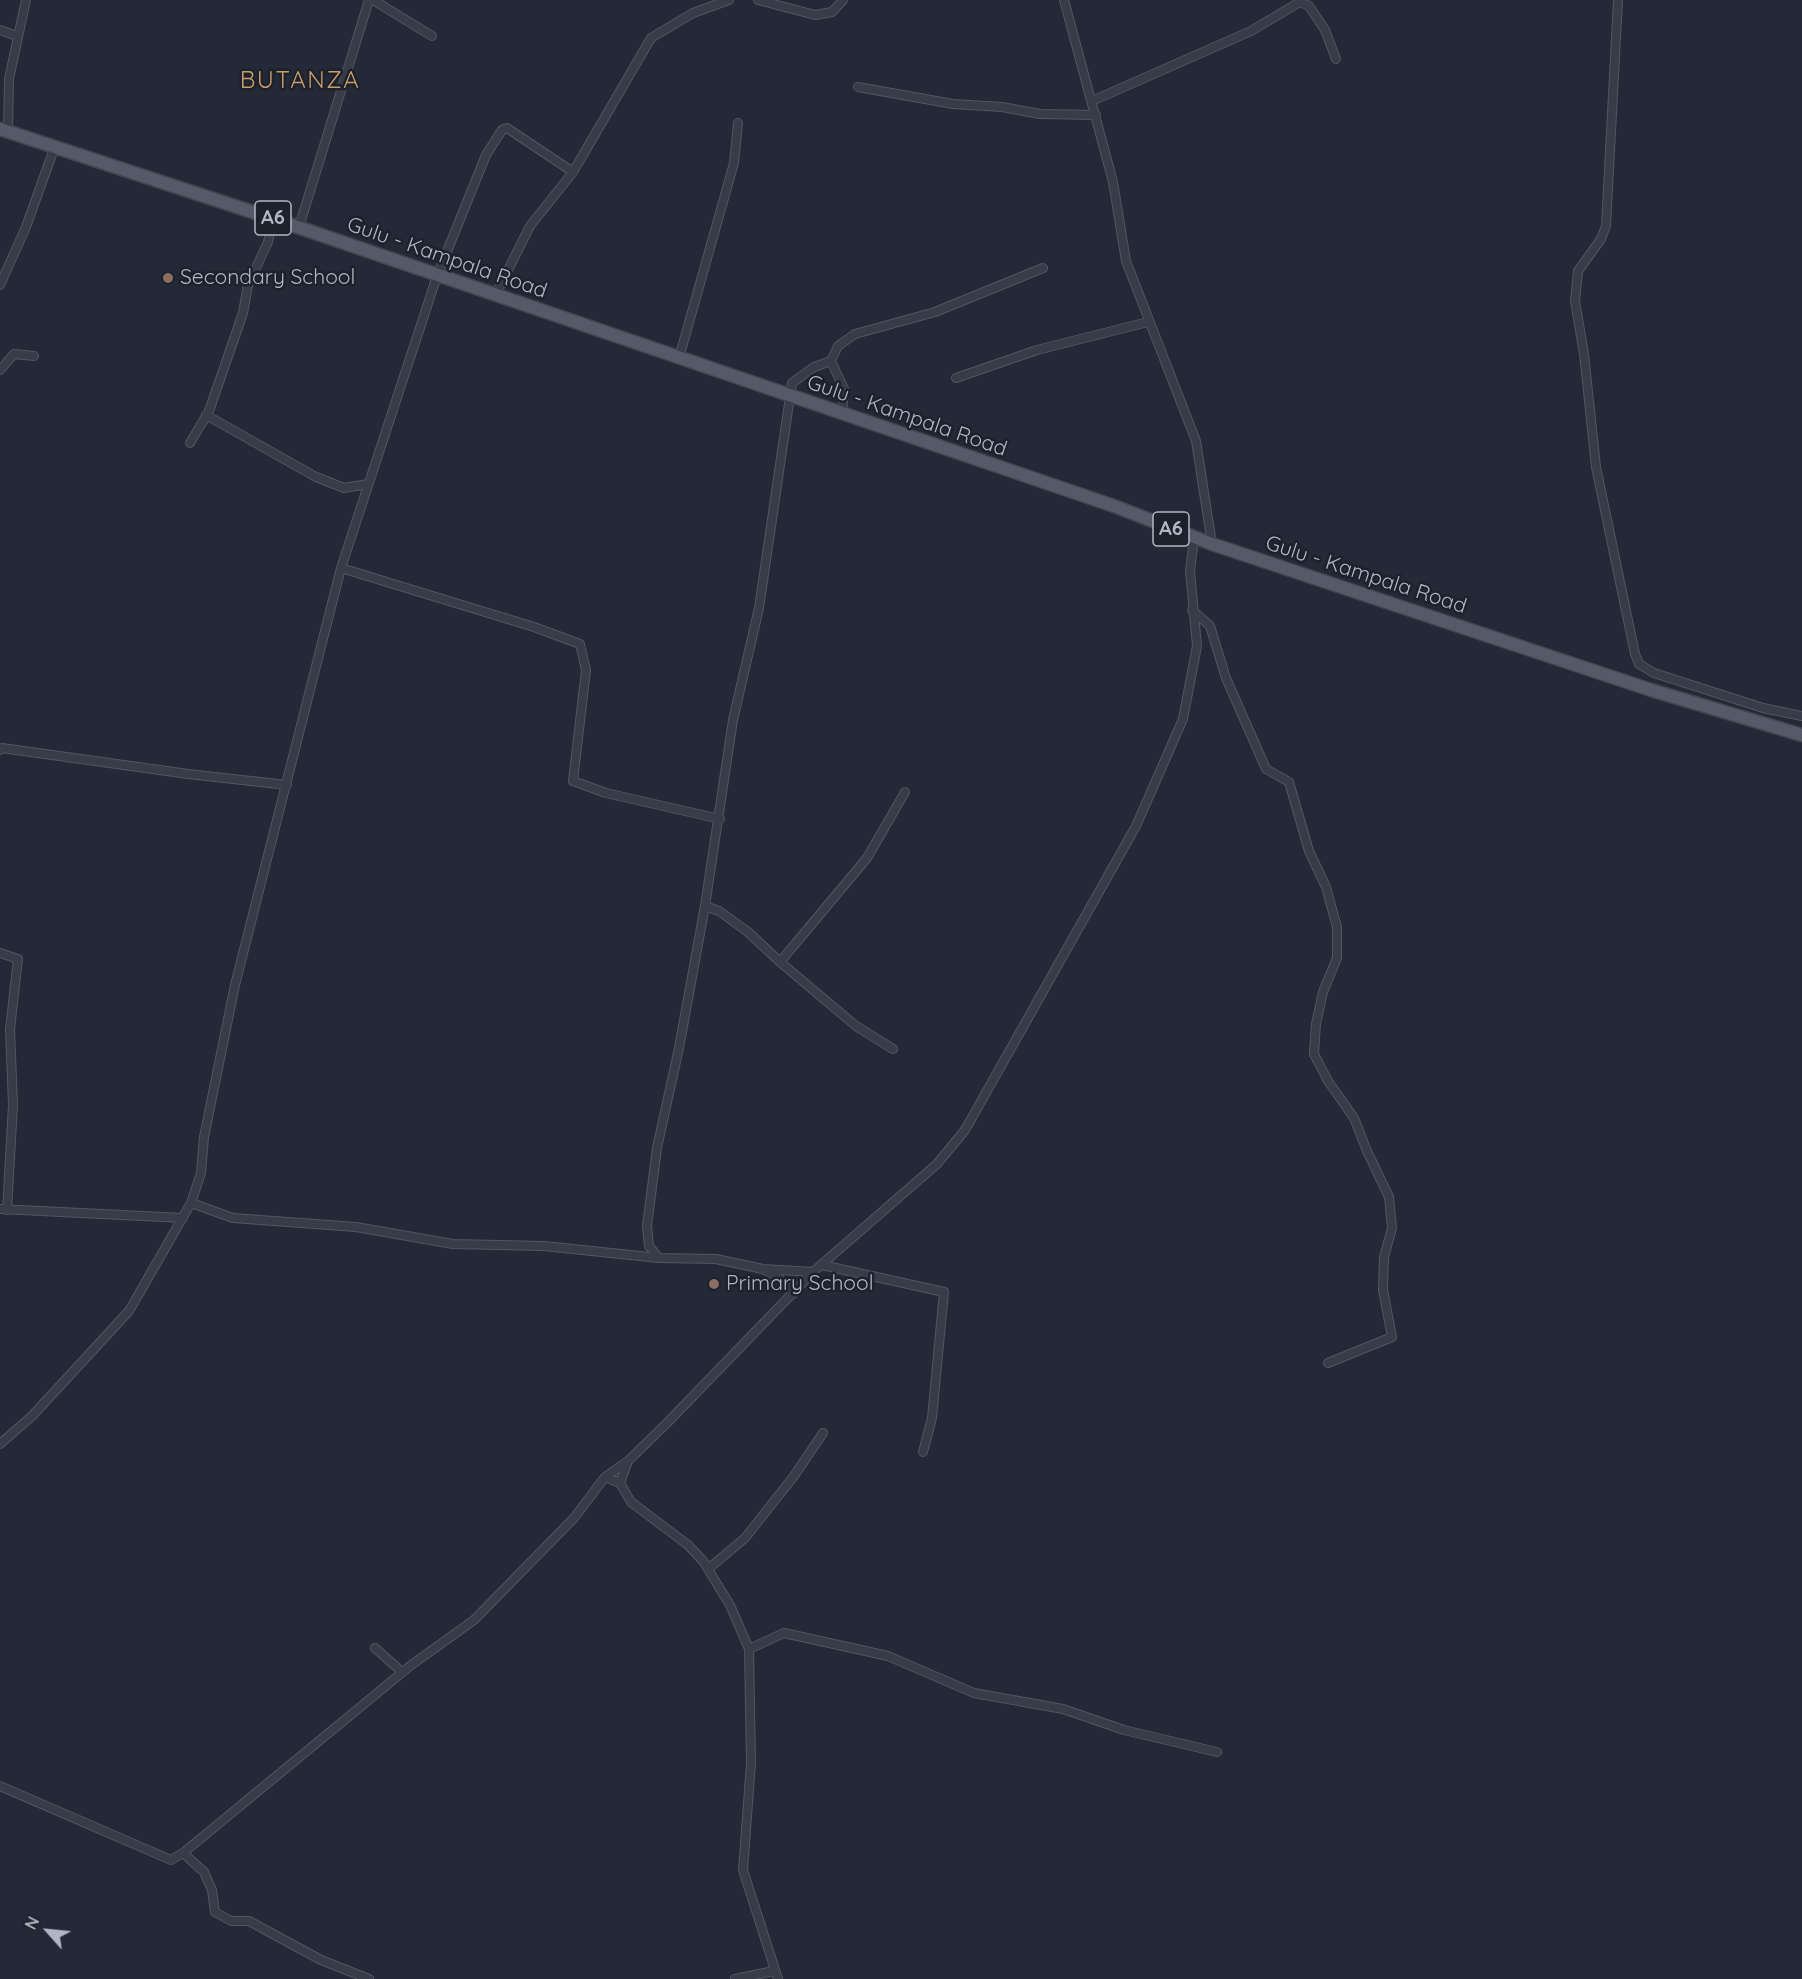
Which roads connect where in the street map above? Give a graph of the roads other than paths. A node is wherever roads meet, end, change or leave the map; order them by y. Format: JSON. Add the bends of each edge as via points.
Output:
{"nodes":[{"id":1,"x":26,"y":0,"type":"edge"},
{"id":2,"x":371,"y":0,"type":"edge"},
{"id":3,"x":729,"y":0,"type":"edge"},
{"id":4,"x":758,"y":0,"type":"edge"},
{"id":5,"x":843,"y":0,"type":"edge"},
{"id":6,"x":1064,"y":0,"type":"edge"},
{"id":7,"x":1618,"y":0,"type":"edge"},
{"id":8,"x":0,"y":30,"type":"edge"},
{"id":9,"x":17,"y":36,"type":"junction"},
{"id":10,"x":432,"y":36,"type":"dead end"},
{"id":11,"x":1336,"y":59,"type":"dead end"},
{"id":12,"x":858,"y":87,"type":"dead end"},
{"id":13,"x":1092,"y":100,"type":"junction"},
{"id":14,"x":1096,"y":115,"type":"junction"},
{"id":15,"x":738,"y":123,"type":"dead end"},
{"id":16,"x":4,"y":130,"type":"edge"},
{"id":17,"x":55,"y":146,"type":"junction"},
{"id":18,"x":573,"y":172,"type":"junction"},
{"id":19,"x":273,"y":218,"type":"junction"},
{"id":20,"x":298,"y":227,"type":"junction"},
{"id":21,"x":1043,"y":268,"type":"dead end"},
{"id":22,"x":437,"y":276,"type":"junction"},
{"id":23,"x":0,"y":285,"type":"edge"},
{"id":24,"x":495,"y":296,"type":"junction"},
{"id":25,"x":1148,"y":322,"type":"junction"},
{"id":26,"x":34,"y":356,"type":"dead end"},
{"id":27,"x":679,"y":358,"type":"junction"},
{"id":28,"x":831,"y":361,"type":"junction"},
{"id":29,"x":0,"y":370,"type":"edge"},
{"id":30,"x":956,"y":378,"type":"dead end"},
{"id":31,"x":789,"y":396,"type":"junction"},
{"id":32,"x":842,"y":414,"type":"junction"},
{"id":33,"x":206,"y":415,"type":"junction"},
{"id":34,"x":190,"y":443,"type":"dead end"},
{"id":35,"x":369,"y":484,"type":"junction"},
{"id":36,"x":1194,"y":538,"type":"junction"},
{"id":37,"x":1212,"y":544,"type":"junction"},
{"id":38,"x":340,"y":568,"type":"junction"},
{"id":39,"x":1192,"y":610,"type":"junction"},
{"id":40,"x":1802,"y":716,"type":"edge"},
{"id":41,"x":1802,"y":735,"type":"edge"},
{"id":42,"x":0,"y":750,"type":"edge"},
{"id":43,"x":287,"y":785,"type":"junction"},
{"id":44,"x":905,"y":792,"type":"dead end"},
{"id":45,"x":720,"y":819,"type":"junction"},
{"id":46,"x":705,"y":906,"type":"junction"},
{"id":47,"x":0,"y":953,"type":"edge"},
{"id":48,"x":780,"y":962,"type":"junction"},
{"id":49,"x":893,"y":1049,"type":"dead end"},
{"id":50,"x":191,"y":1203,"type":"junction"},
{"id":51,"x":3,"y":1210,"type":"edge"},
{"id":52,"x":183,"y":1218,"type":"junction"},
{"id":53,"x":659,"y":1258,"type":"junction"},
{"id":54,"x":822,"y":1265,"type":"junction"},
{"id":55,"x":763,"y":1269,"type":"junction"},
{"id":56,"x":813,"y":1272,"type":"junction"},
{"id":57,"x":793,"y":1294,"type":"junction"},
{"id":58,"x":1328,"y":1364,"type":"dead end"},
{"id":59,"x":822,"y":1433,"type":"dead end"},
{"id":60,"x":0,"y":1444,"type":"edge"},
{"id":61,"x":923,"y":1452,"type":"dead end"},
{"id":62,"x":628,"y":1461,"type":"junction"},
{"id":63,"x":605,"y":1478,"type":"junction"},
{"id":64,"x":621,"y":1483,"type":"junction"},
{"id":65,"x":708,"y":1569,"type":"junction"},
{"id":66,"x":375,"y":1648,"type":"dead end"},
{"id":67,"x":749,"y":1649,"type":"junction"},
{"id":68,"x":402,"y":1672,"type":"junction"},
{"id":69,"x":1216,"y":1752,"type":"dead end"},
{"id":70,"x":0,"y":1786,"type":"edge"},
{"id":71,"x":183,"y":1853,"type":"junction"},
{"id":72,"x":774,"y":1971,"type":"junction"},
{"id":73,"x":369,"y":1979,"type":"edge"},
{"id":74,"x":735,"y":1979,"type":"edge"},
{"id":75,"x":778,"y":1979,"type":"edge"}],
"edges":[{"from":1,"to":9,"type":"street"},
{"from":2,"to":10,"type":"street"},
{"from":2,"to":20,"type":"street"},
{"from":3,"to":18,"type":"street","via":[[693,13],[651,38]]},
{"from":4,"to":5,"type":"street","via":[[815,15],[832,12]]},
{"from":6,"to":13,"type":"street"},
{"from":7,"to":40,"type":"street","via":[[1606,226],[1578,271],[1575,302],[1596,467],[1635,654],[1639,664],[1654,673],[1763,708]]},
{"from":8,"to":9,"type":"street"},
{"from":9,"to":16,"type":"street"},
{"from":11,"to":13,"type":"street","via":[[1310,6],[1300,2],[1251,31]]},
{"from":12,"to":14,"type":"street","via":[[953,104],[1040,114]]},
{"from":13,"to":14,"type":"street"},
{"from":14,"to":25,"type":"street","via":[[1113,182],[1126,261]]},
{"from":15,"to":27,"type":"street","via":[[734,163]]},
{"from":16,"to":17,"type":"main road","name":"Gulu - Kampala Road","number":"A6"},
{"from":17,"to":19,"type":"main road","name":"Gulu - Kampala Road","number":"A6"},
{"from":17,"to":23,"type":"street"},
{"from":18,"to":22,"type":"street","via":[[507,128],[502,130],[486,155]]},
{"from":18,"to":24,"type":"street","via":[[530,226]]},
{"from":19,"to":20,"type":"main road","name":"Gulu - Kampala Road","number":"A6"},
{"from":19,"to":33,"type":"street"},
{"from":20,"to":22,"type":"main road","name":"Gulu - Kampala Road","number":"A6"},
{"from":21,"to":28,"type":"street","via":[[934,312],[855,334],[838,346]]},
{"from":22,"to":24,"type":"main road","name":"Gulu - Kampala Road","number":"A6"},
{"from":22,"to":35,"type":"street"},
{"from":24,"to":27,"type":"main road","name":"Gulu - Kampala Road","number":"A6"},
{"from":25,"to":30,"type":"street","via":[[1037,350]]},
{"from":25,"to":37,"type":"street","via":[[1196,441]]},
{"from":26,"to":29,"type":"street","via":[[14,354]]},
{"from":27,"to":31,"type":"main road","name":"Gulu - Kampala Road","number":"A6"},
{"from":28,"to":31,"type":"street","via":[[814,367],[792,383]]},
{"from":28,"to":32,"type":"street","via":[[844,389]]},
{"from":31,"to":32,"type":"main road","name":"Gulu - Kampala Road","number":"A6"},
{"from":31,"to":45,"type":"street","via":[[759,608],[733,720]]},
{"from":32,"to":36,"type":"main road","name":"Gulu - Kampala Road","number":"A6","via":[[1114,506]]},
{"from":33,"to":34,"type":"street"},
{"from":33,"to":35,"type":"street","via":[[316,477],[344,488]]},
{"from":35,"to":38,"type":"street"},
{"from":36,"to":37,"type":"main road","name":"Gulu - Kampala Road","number":"A6"},
{"from":36,"to":39,"type":"street","via":[[1190,570]]},
{"from":37,"to":41,"type":"main road","name":"Gulu - Kampala Road","number":"A6","via":[[1651,690]]},
{"from":38,"to":43,"type":"street"},
{"from":38,"to":45,"type":"street","via":[[580,644],[586,670],[573,781],[606,793]]},
{"from":39,"to":54,"type":"street","via":[[1197,646],[1183,719],[1136,826],[996,1078],[965,1130],[937,1164]]},
{"from":39,"to":58,"type":"street","via":[[1210,626],[1226,678],[1266,769],[1289,782],[1309,851],[1326,887],[1337,927],[1337,958],[1323,992],[1314,1054],[1354,1118],[1389,1197],[1392,1228],[1384,1257],[1383,1290],[1392,1338]]},
{"from":42,"to":43,"type":"street"},
{"from":43,"to":50,"type":"street","via":[[236,986],[204,1137],[201,1173]]},
{"from":44,"to":48,"type":"street","via":[[867,858]]},
{"from":45,"to":46,"type":"street"},
{"from":46,"to":48,"type":"street","via":[[748,932]]},
{"from":46,"to":53,"type":"street","via":[[657,1148],[647,1226],[649,1246]]},
{"from":47,"to":51,"type":"street","via":[[18,959],[10,1029],[14,1105]]},
{"from":48,"to":49,"type":"street","via":[[856,1026]]},
{"from":50,"to":52,"type":"street"},
{"from":50,"to":53,"type":"street","via":[[233,1218],[356,1227],[453,1244],[544,1246]]},
{"from":51,"to":52,"type":"street"},
{"from":52,"to":60,"type":"street","via":[[129,1311],[32,1416]]},
{"from":53,"to":55,"type":"street","via":[[716,1259]]},
{"from":54,"to":56,"type":"street"},
{"from":54,"to":61,"type":"street","via":[[944,1292],[932,1418]]},
{"from":55,"to":56,"type":"street"},
{"from":55,"to":57,"type":"street"},
{"from":56,"to":57,"type":"street"},
{"from":57,"to":62,"type":"street"},
{"from":59,"to":65,"type":"street","via":[[745,1538]]},
{"from":62,"to":63,"type":"street"},
{"from":62,"to":64,"type":"street"},
{"from":63,"to":64,"type":"street"},
{"from":63,"to":68,"type":"street","via":[[574,1518],[474,1620]]},
{"from":64,"to":65,"type":"street","via":[[631,1502],[688,1545]]},
{"from":65,"to":67,"type":"street","via":[[730,1605]]},
{"from":66,"to":68,"type":"street"},
{"from":67,"to":69,"type":"street","via":[[784,1633],[807,1638],[888,1656],[974,1693],[1063,1709],[1124,1730]]},
{"from":67,"to":72,"type":"street","via":[[751,1763],[742,1870]]},
{"from":68,"to":71,"type":"street"},
{"from":70,"to":71,"type":"street","via":[[171,1860]]},
{"from":71,"to":73,"type":"street","via":[[204,1872],[216,1912],[231,1922],[249,1921],[321,1960]]},
{"from":72,"to":74,"type":"street"},
{"from":72,"to":75,"type":"street"}]}
